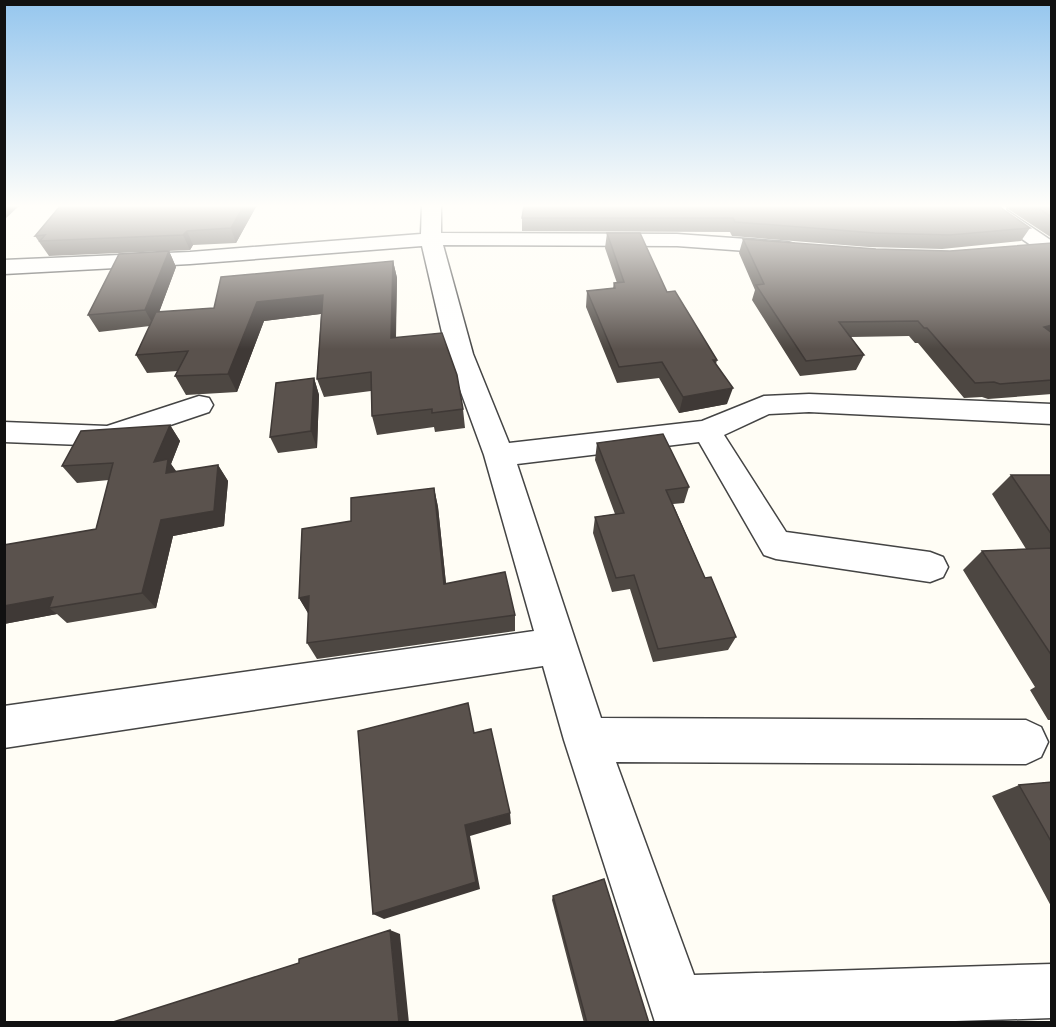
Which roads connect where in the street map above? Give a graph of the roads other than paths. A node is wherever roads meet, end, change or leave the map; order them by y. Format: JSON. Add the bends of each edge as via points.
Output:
{"nodes":[{"id":1,"x":224,"y":253,"type":"edge"},
{"id":2,"x":438,"y":253,"type":"edge"},
{"id":3,"x":4,"y":267,"type":"edge"},
{"id":4,"x":199,"y":405,"type":"dead end"},
{"id":5,"x":1052,"y":414,"type":"edge"},
{"id":6,"x":707,"y":431,"type":"junction"},
{"id":7,"x":4,"y":432,"type":"edge"},
{"id":8,"x":499,"y":455,"type":"junction"},
{"id":9,"x":930,"y":567,"type":"dead end"},
{"id":10,"x":557,"y":646,"type":"junction"},
{"id":11,"x":4,"y":727,"type":"edge"},
{"id":12,"x":586,"y":740,"type":"junction"},
{"id":13,"x":1026,"y":742,"type":"dead end"},
{"id":14,"x":1052,"y":991,"type":"edge"},
{"id":15,"x":679,"y":1013,"type":"edge"}],
"edges":[{"from":1,"to":3,"type":"street"},
{"from":2,"to":8,"type":"street","via":[[460,354]]},
{"from":4,"to":7,"type":"street","via":[[108,436]]},
{"from":5,"to":6,"type":"street","via":[[809,403],[764,405]]},
{"from":6,"to":8,"type":"street"},
{"from":6,"to":9,"type":"street","via":[[776,545]]},
{"from":8,"to":10,"type":"street"},
{"from":10,"to":11,"type":"street"},
{"from":10,"to":12,"type":"street"},
{"from":12,"to":13,"type":"street"},
{"from":12,"to":15,"type":"street"},
{"from":14,"to":15,"type":"street"}]}
